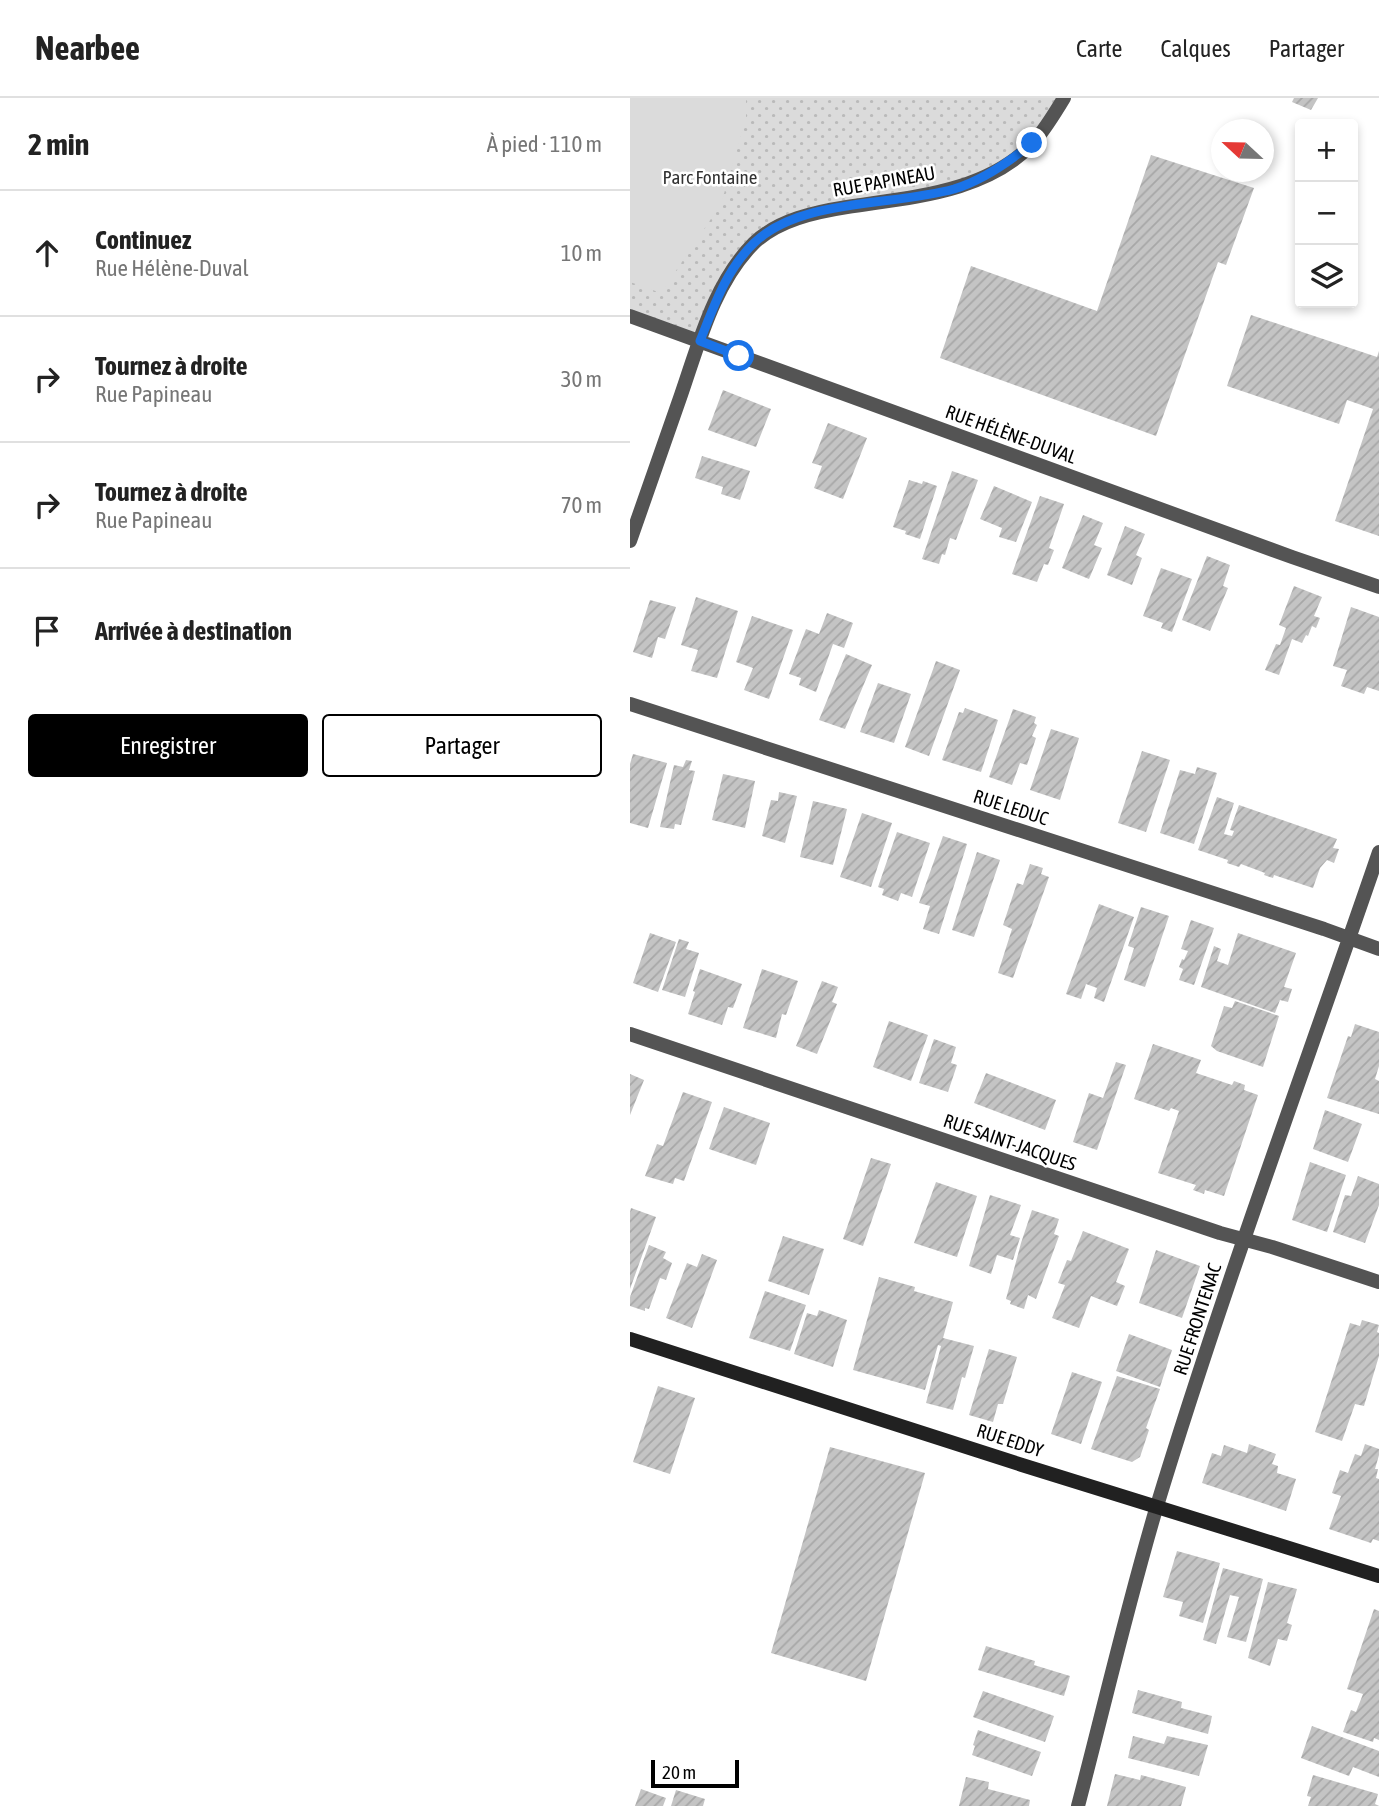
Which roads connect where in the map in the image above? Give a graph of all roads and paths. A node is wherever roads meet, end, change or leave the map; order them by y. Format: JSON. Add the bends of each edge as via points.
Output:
{"nodes":[{"id":1,"x":1064,"y":98,"type":"edge"},
{"id":2,"x":630,"y":316,"type":"edge"},
{"id":3,"x":700,"y":341,"type":"junction"},
{"id":4,"x":630,"y":541,"type":"edge"},
{"id":5,"x":1379,"y":587,"type":"edge"},
{"id":6,"x":630,"y":704,"type":"edge"},
{"id":7,"x":1379,"y":852,"type":"edge"},
{"id":8,"x":1349,"y":938,"type":"junction"},
{"id":9,"x":1379,"y":949,"type":"edge"},
{"id":10,"x":630,"y":1034,"type":"edge"},
{"id":11,"x":1243,"y":1240,"type":"junction"},
{"id":12,"x":1379,"y":1282,"type":"edge"},
{"id":13,"x":630,"y":1339,"type":"edge"},
{"id":14,"x":1157,"y":1506,"type":"junction"},
{"id":15,"x":1379,"y":1576,"type":"edge"},
{"id":16,"x":1078,"y":1806,"type":"edge"}],
"edges":[{"from":1,"to":3,"type":"street","name":"RUE PAPINEAU","via":[[1032,143],[984,176],[954,188],[833,209],[781,225],[737,263]]},
{"from":2,"to":3,"type":"street","name":"RUE HÉLÈNE-DUVAL"},
{"from":3,"to":4,"type":"street","name":"RUE PAPINEAU"},
{"from":3,"to":5,"type":"street","name":"RUE HÉLÈNE-DUVAL"},
{"from":6,"to":8,"type":"street","name":"RUE LEDUC"},
{"from":7,"to":8,"type":"street","name":"RUE FRONTENAC"},
{"from":8,"to":9,"type":"street","name":"RUE LEDUC"},
{"from":8,"to":11,"type":"street","name":"RUE FRONTENAC"},
{"from":10,"to":11,"type":"street","name":"RUE SAINT-JACQUES"},
{"from":11,"to":12,"type":"street","name":"RUE SAINT-JACQUES"},
{"from":11,"to":14,"type":"street","name":"RUE FRONTENAC"},
{"from":13,"to":14,"type":"main road","name":"RUE EDDY"},
{"from":14,"to":15,"type":"main road","name":"RUE EDDY"},
{"from":14,"to":16,"type":"street","name":"RUE FRONTENAC"}]}
